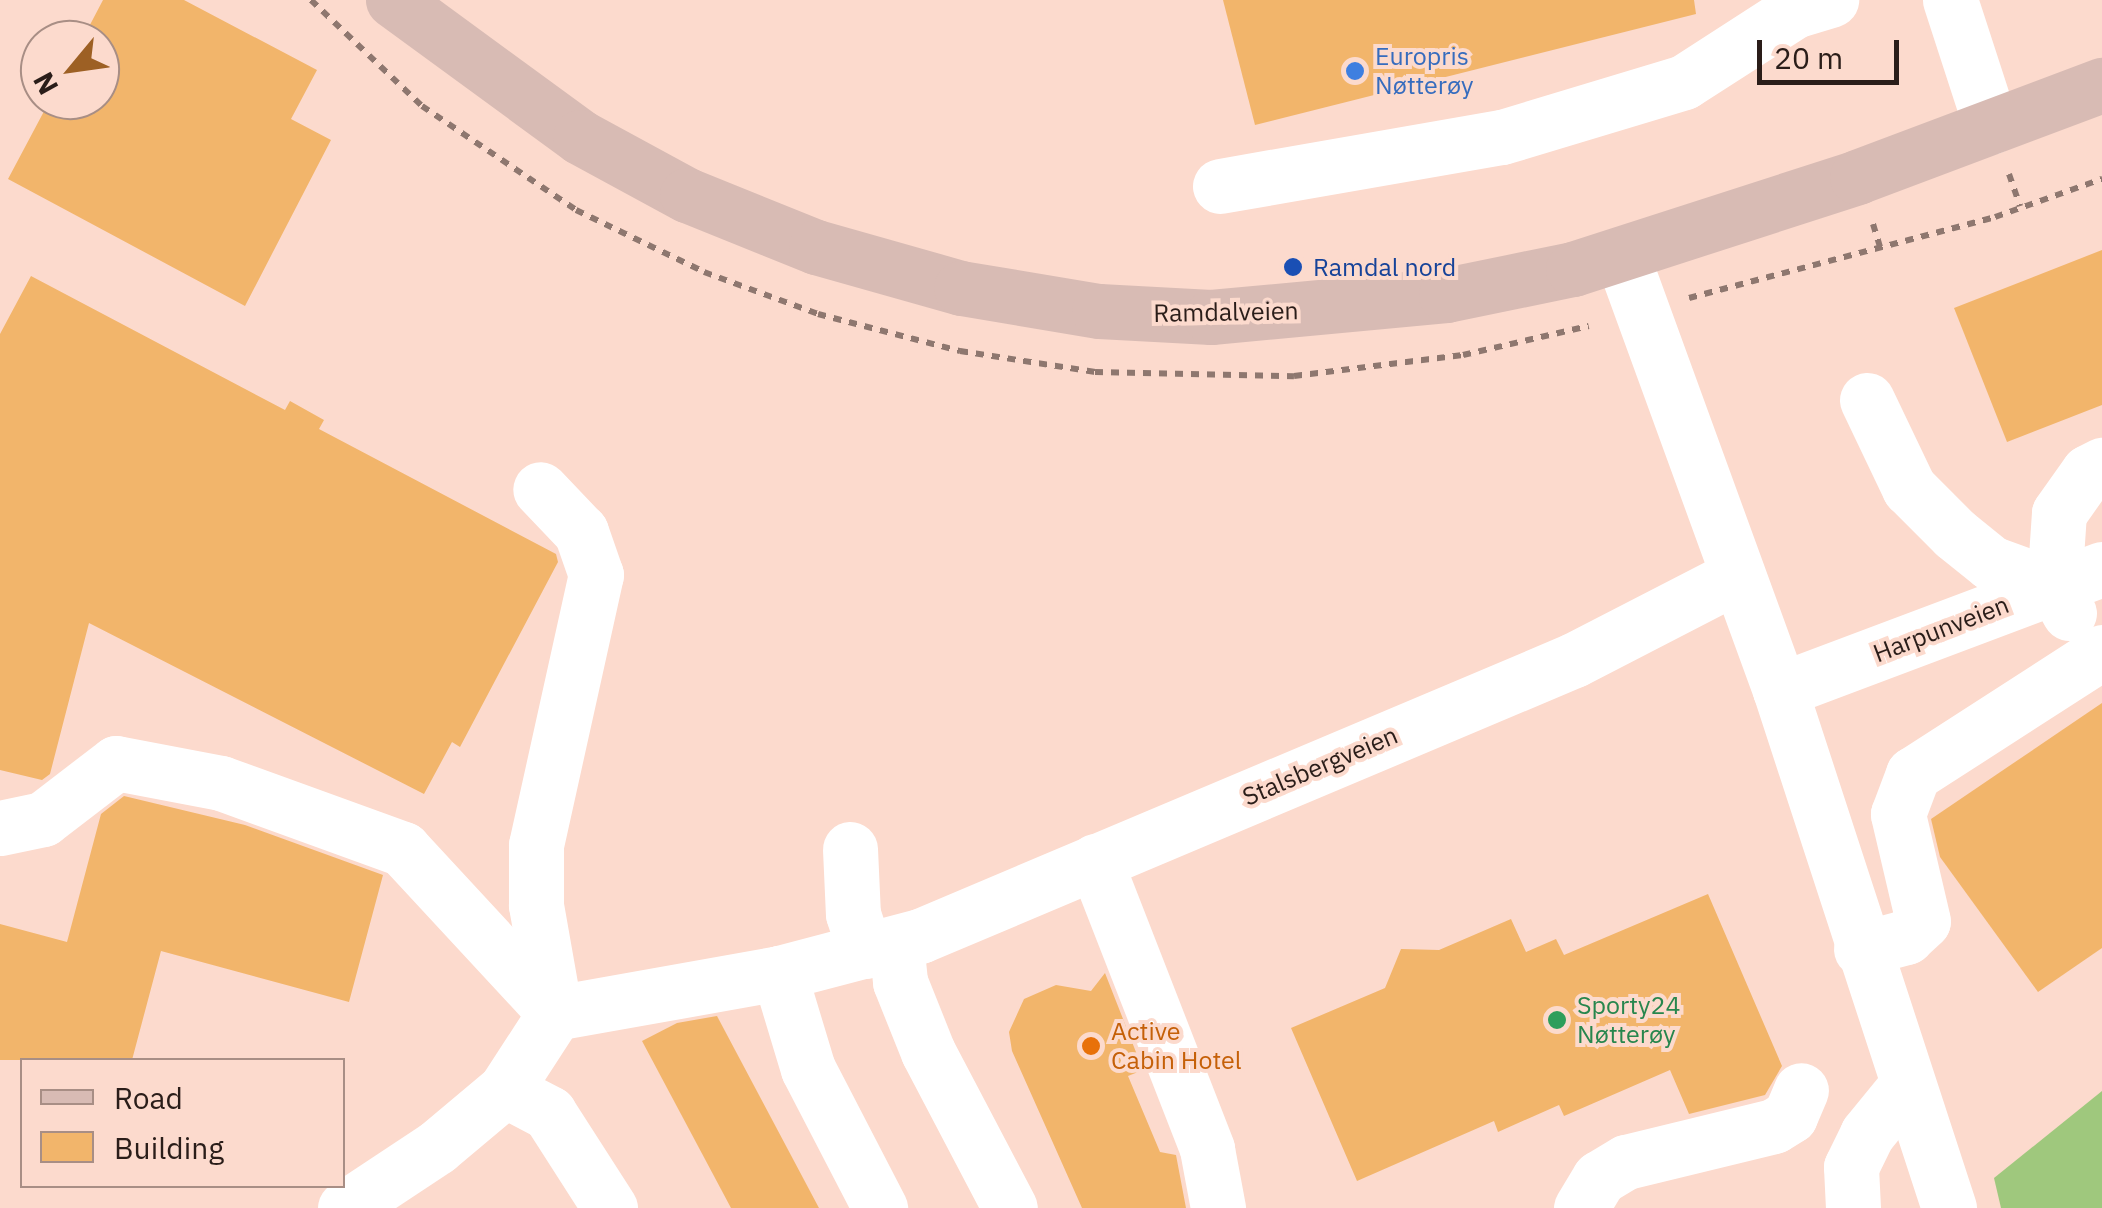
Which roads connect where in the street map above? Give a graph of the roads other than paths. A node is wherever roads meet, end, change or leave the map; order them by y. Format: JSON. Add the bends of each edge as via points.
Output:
{"nodes":[{"id":1,"x":393,"y":0,"type":"edge"},
{"id":2,"x":1831,"y":0,"type":"edge"},
{"id":3,"x":1950,"y":0,"type":"edge"},
{"id":4,"x":2102,"y":85,"type":"edge"},
{"id":5,"x":1992,"y":126,"type":"junction"},
{"id":6,"x":1220,"y":186,"type":"dead end"},
{"id":7,"x":1622,"y":256,"type":"junction"},
{"id":8,"x":1867,"y":400,"type":"dead end"},
{"id":9,"x":2102,"y":465,"type":"edge"},
{"id":10,"x":540,"y":489,"type":"dead end"},
{"id":11,"x":1737,"y":576,"type":"junction"},
{"id":12,"x":2078,"y":578,"type":"edge"},
{"id":13,"x":2098,"y":654,"type":"edge"},
{"id":14,"x":1780,"y":690,"type":"junction"},
{"id":15,"x":0,"y":828,"type":"edge"},
{"id":16,"x":850,"y":849,"type":"dead end"},
{"id":17,"x":1095,"y":861,"type":"junction"},
{"id":18,"x":880,"y":947,"type":"junction"},
{"id":19,"x":1861,"y":949,"type":"junction"},
{"id":20,"x":780,"y":972,"type":"junction"},
{"id":21,"x":555,"y":1013,"type":"junction"},
{"id":22,"x":1907,"y":1085,"type":"junction"},
{"id":23,"x":505,"y":1090,"type":"junction"},
{"id":24,"x":1801,"y":1090,"type":"dead end"},
{"id":25,"x":345,"y":1208,"type":"edge"},
{"id":26,"x":610,"y":1208,"type":"edge"},
{"id":27,"x":880,"y":1208,"type":"edge"},
{"id":28,"x":1010,"y":1208,"type":"edge"},
{"id":29,"x":1218,"y":1208,"type":"edge"},
{"id":30,"x":1580,"y":1208,"type":"edge"},
{"id":31,"x":1853,"y":1208,"type":"edge"},
{"id":32,"x":1949,"y":1208,"type":"edge"}],
"edges":[{"from":1,"to":7,"type":"main road","name":"Ramdalveien","via":[[527,104],[686,194],[816,248],[961,288],[1098,311],[1270,315],[1446,295]]},
{"from":2,"to":6,"type":"street","via":[[1794,12],[1684,82],[1502,137]]},
{"from":3,"to":5,"type":"street"},
{"from":4,"to":5,"type":"main road","name":"Ramdalveien"},
{"from":5,"to":7,"type":"main road","name":"Ramdalveien"},
{"from":7,"to":11,"type":"street"},
{"from":8,"to":12,"type":"street","via":[[1909,488],[1955,534],[1991,563]]},
{"from":9,"to":12,"type":"street","via":[[2088,472],[2059,514]]},
{"from":10,"to":21,"type":"street","via":[[581,532],[596,575],[536,845],[536,905]]},
{"from":11,"to":14,"type":"street"},
{"from":11,"to":17,"type":"street","name":"Stalsbergveien","via":[[1574,660]]},
{"from":12,"to":13,"type":"street"},
{"from":12,"to":14,"type":"street","name":"Harpunveien"},
{"from":13,"to":19,"type":"street","via":[[1914,774],[1898,814],[1923,921],[1895,942]]},
{"from":14,"to":19,"type":"street"},
{"from":15,"to":21,"type":"street","via":[[43,819],[116,763],[221,783],[403,849]]},
{"from":16,"to":18,"type":"street","via":[[854,914]]},
{"from":17,"to":18,"type":"street","name":"Stalsbergveien"},
{"from":17,"to":29,"type":"street","via":[[1207,1149]]},
{"from":18,"to":20,"type":"street","name":"Stalsbergveien"},
{"from":18,"to":28,"type":"street"},
{"from":19,"to":22,"type":"street"},
{"from":20,"to":21,"type":"street","name":"Stalsbergveien"},
{"from":20,"to":27,"type":"street","via":[[808,1069]]},
{"from":21,"to":23,"type":"street"},
{"from":22,"to":31,"type":"street","via":[[1850,1167]]},
{"from":22,"to":32,"type":"street"},
{"from":23,"to":25,"type":"street","via":[[437,1147]]},
{"from":23,"to":26,"type":"street","via":[[549,1113]]},
{"from":24,"to":30,"type":"street","via":[[1790,1116],[1774,1126],[1626,1162],[1599,1178]]}]}
